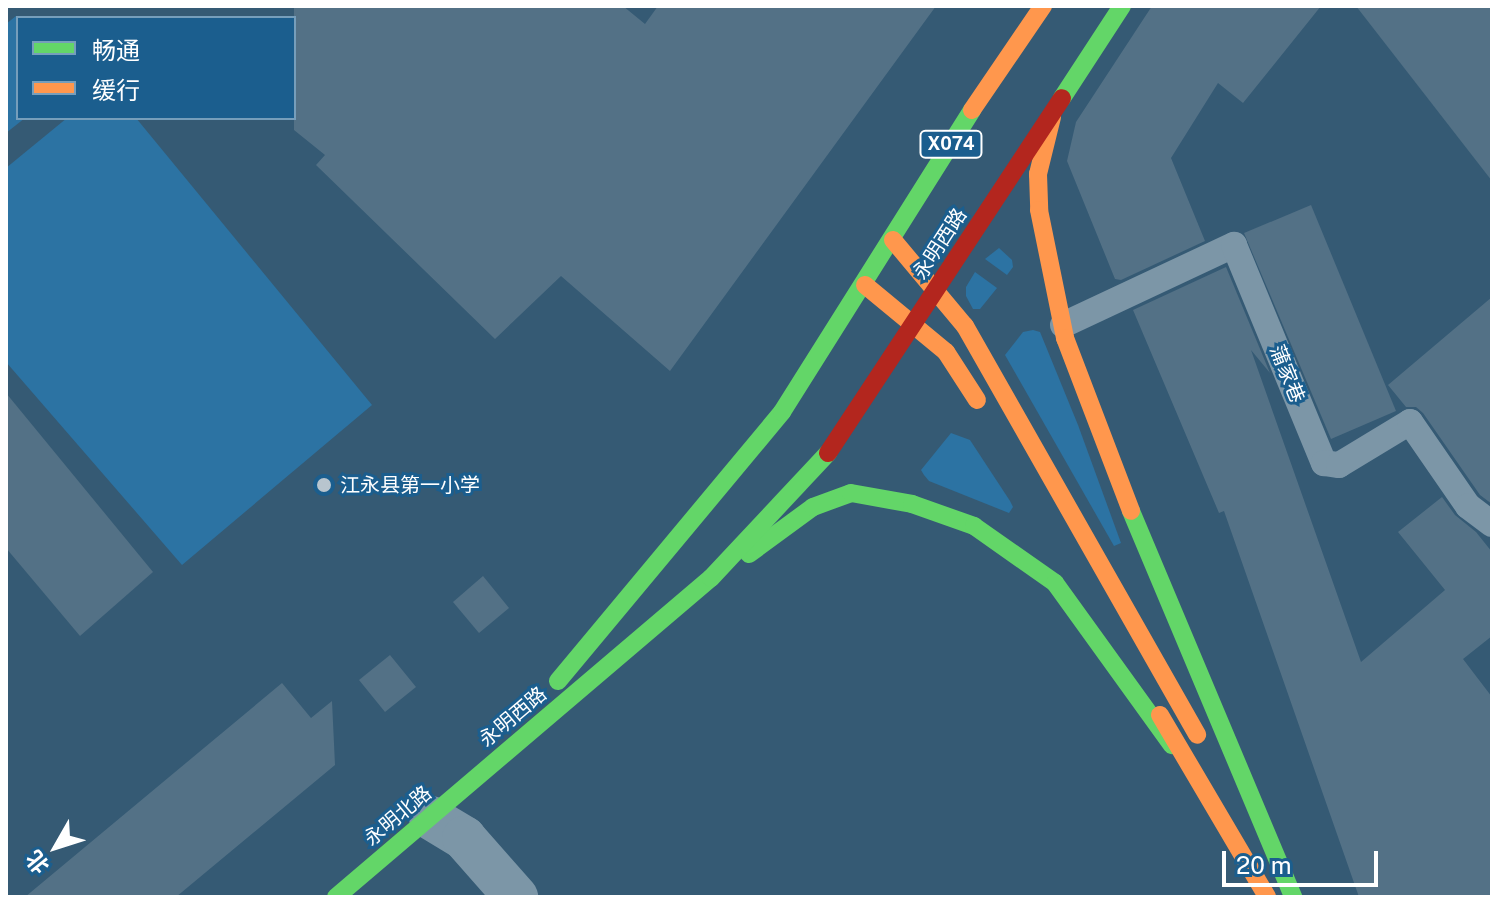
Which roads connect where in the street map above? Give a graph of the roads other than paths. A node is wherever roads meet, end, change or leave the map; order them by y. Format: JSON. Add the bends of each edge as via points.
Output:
{"nodes":[{"id":1,"x":1043,"y":6,"type":"edge"},
{"id":2,"x":1122,"y":6,"type":"edge"},
{"id":3,"x":1057,"y":103,"type":"junction"},
{"id":4,"x":893,"y":240,"type":"junction"},
{"id":5,"x":865,"y":285,"type":"junction"},
{"id":6,"x":936,"y":289,"type":"junction"},
{"id":7,"x":1063,"y":325,"type":"junction"},
{"id":8,"x":915,"y":326,"type":"junction"},
{"id":9,"x":988,"y":418,"type":"dead end"},
{"id":10,"x":1492,"y":524,"type":"edge"},
{"id":11,"x":694,"y":592,"type":"junction"},
{"id":12,"x":1106,"y":621,"type":"dead end"},
{"id":13,"x":1210,"y":758,"type":"dead end"},
{"id":14,"x":488,"y":767,"type":"junction"},
{"id":15,"x":1226,"y":786,"type":"dead end"},
{"id":16,"x":1208,"y":796,"type":"junction"},
{"id":17,"x":431,"y":818,"type":"junction"},
{"id":18,"x":336,"y":897,"type":"edge"},
{"id":19,"x":516,"y":897,"type":"edge"},
{"id":20,"x":1267,"y":897,"type":"edge"},
{"id":21,"x":1291,"y":897,"type":"edge"}],
"edges":[{"from":1,"to":4,"type":"main road","name":"永明西路","number":"X074"},
{"from":2,"to":3,"type":"main road","name":"永明西路"},
{"from":3,"to":6,"type":"main road","name":"永明西路"},
{"from":3,"to":7,"type":"main road","via":[[1038,174],[1039,210]]},
{"from":4,"to":5,"type":"main road","name":"永明西路","number":"X074"},
{"from":4,"to":6,"type":"main road"},
{"from":5,"to":8,"type":"main road"},
{"from":5,"to":14,"type":"main road","name":"永明西路","via":[[782,412]]},
{"from":6,"to":8,"type":"main road","name":"永明西路"},
{"from":6,"to":13,"type":"main road","via":[[965,326]]},
{"from":7,"to":10,"type":"lane","name":"蒲家巷","via":[[1234,245],[1324,463],[1339,465],[1410,422],[1468,506]]},
{"from":7,"to":21,"type":"main road","via":[[1093,418]]},
{"from":8,"to":9,"type":"main road","via":[[946,352]]},
{"from":8,"to":11,"type":"main road","name":"永明西路","via":[[837,444]]},
{"from":11,"to":14,"type":"main road","name":"永明西路"},
{"from":11,"to":16,"type":"main road","via":[[813,507],[851,493],[912,504],[974,526],[1055,583]]},
{"from":12,"to":16,"type":"main road"},
{"from":14,"to":17,"type":"main road","name":"永明北路"},
{"from":15,"to":21,"type":"main road"},
{"from":16,"to":20,"type":"main road"},
{"from":17,"to":18,"type":"main road","name":"永明北路"},
{"from":17,"to":19,"type":"street","via":[[464,838]]}]}
